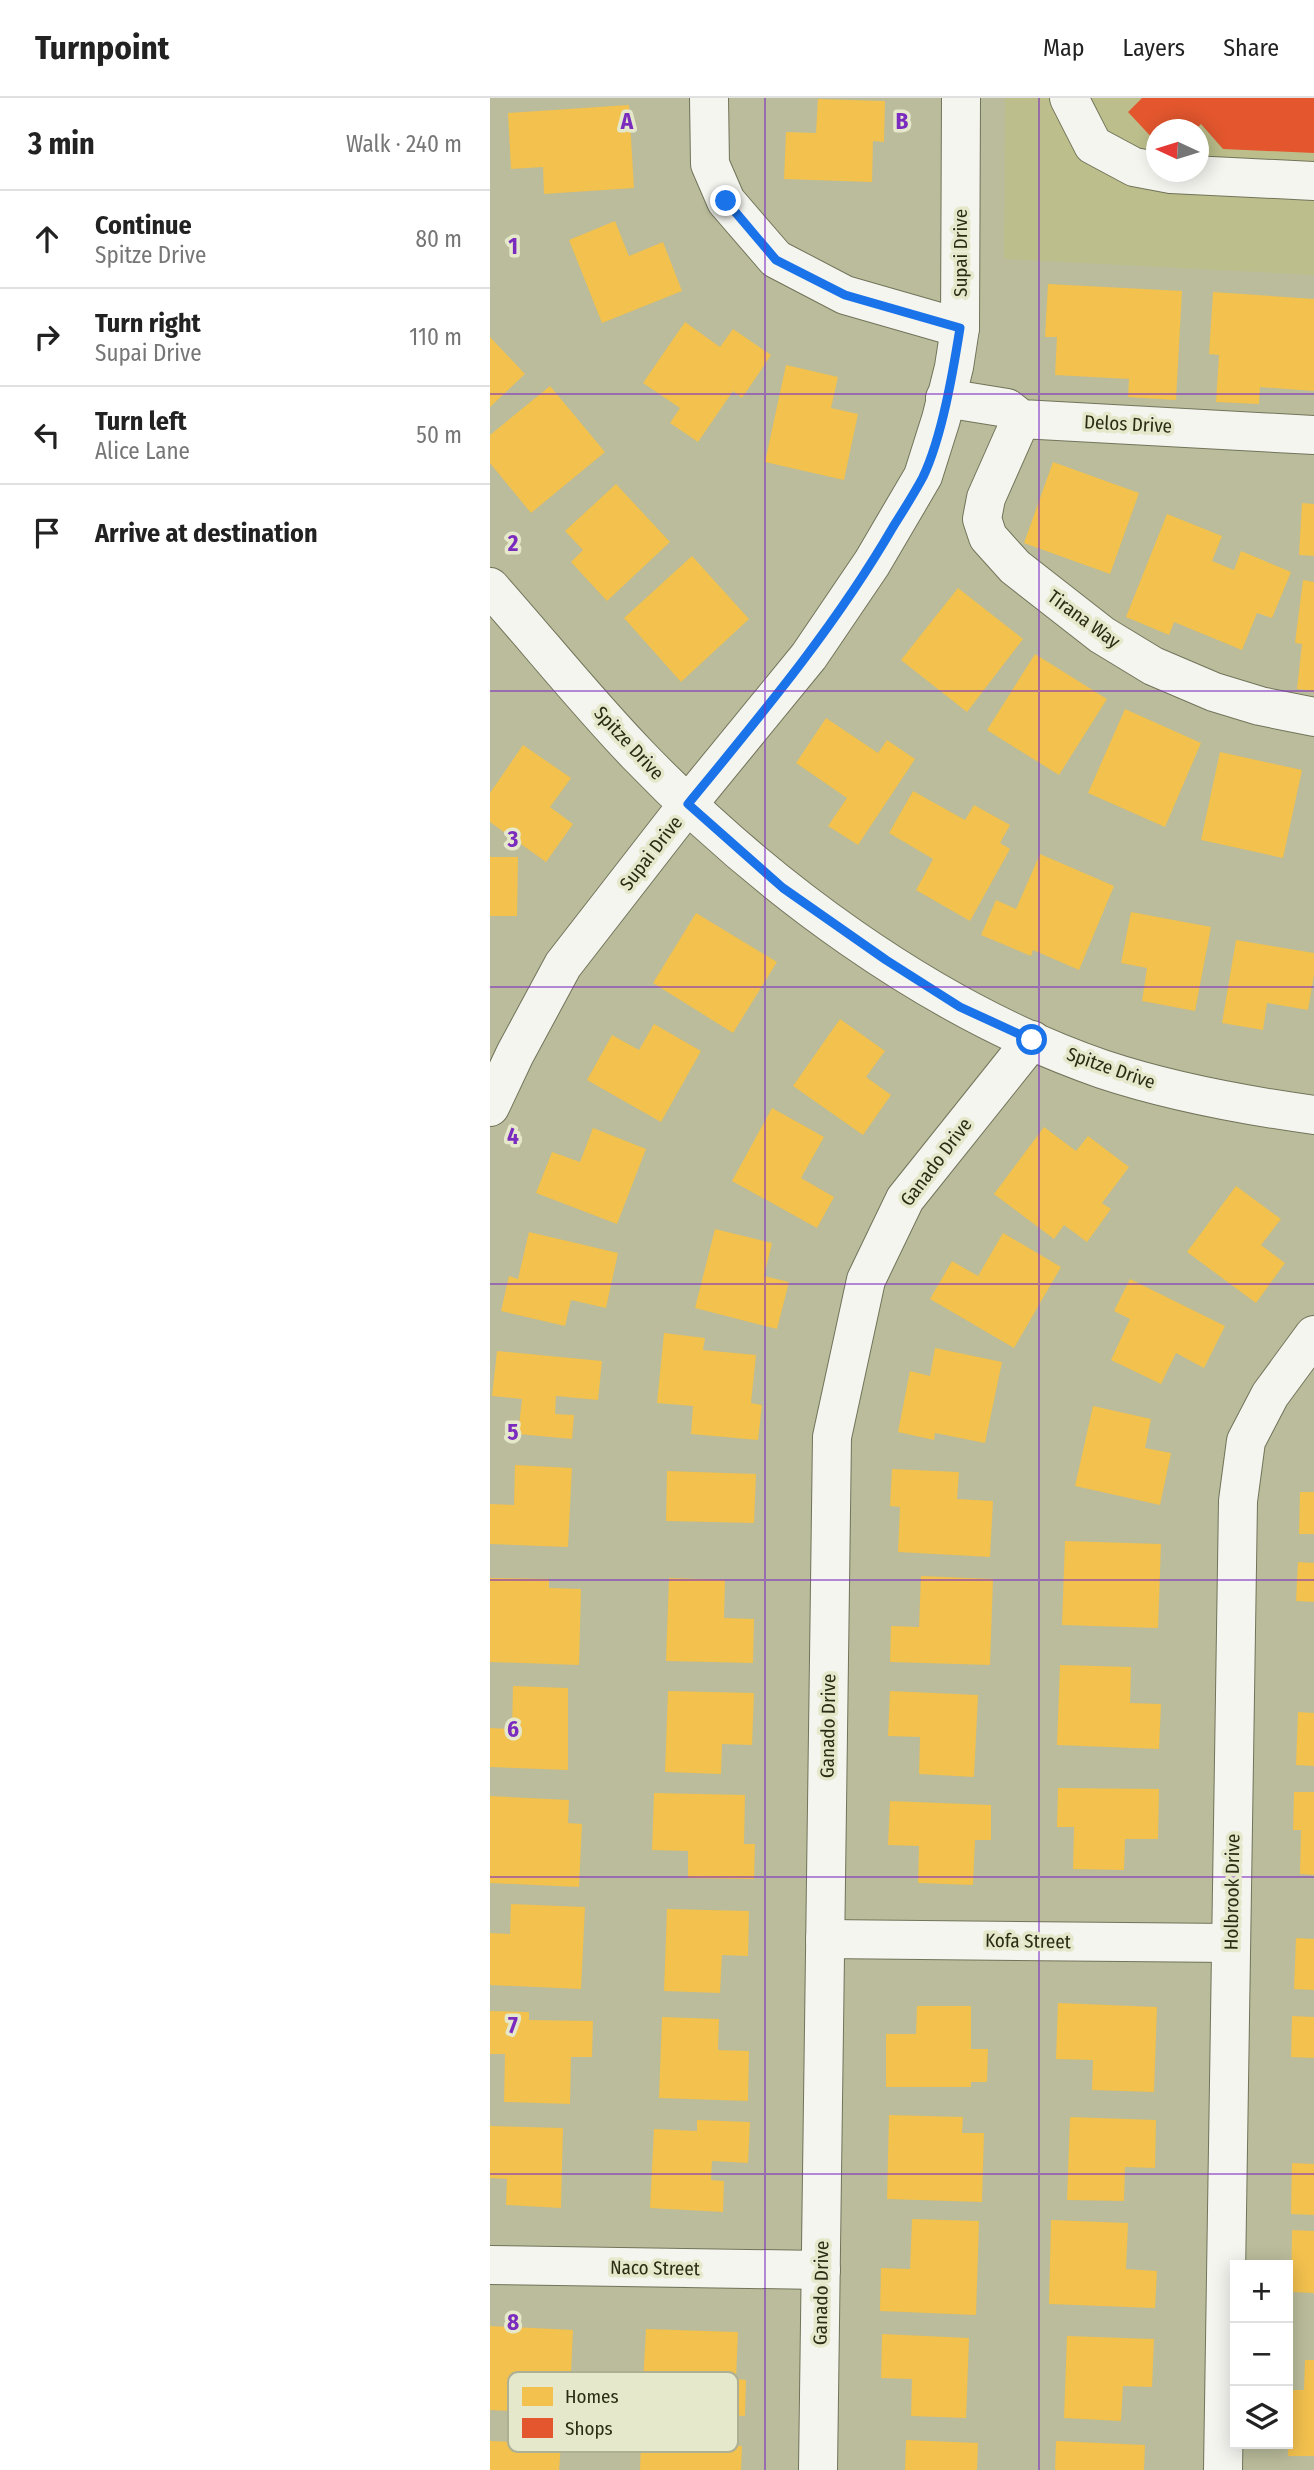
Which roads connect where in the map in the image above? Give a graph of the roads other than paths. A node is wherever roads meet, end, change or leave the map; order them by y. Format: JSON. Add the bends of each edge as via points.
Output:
{"nodes":[{"id":1,"x":709,"y":98,"type":"edge"},
{"id":2,"x":961,"y":98,"type":"edge"},
{"id":3,"x":1069,"y":98,"type":"edge"},
{"id":4,"x":1314,"y":181,"type":"edge"},
{"id":5,"x":960,"y":328,"type":"junction"},
{"id":6,"x":943,"y":408,"type":"junction"},
{"id":7,"x":1016,"y":429,"type":"junction"},
{"id":8,"x":1314,"y":435,"type":"edge"},
{"id":9,"x":490,"y":587,"type":"edge"},
{"id":10,"x":1314,"y":717,"type":"edge"},
{"id":11,"x":688,"y":804,"type":"junction"},
{"id":12,"x":1032,"y":1040,"type":"junction"},
{"id":13,"x":502,"y":1049,"type":"edge"},
{"id":14,"x":490,"y":1107,"type":"edge"},
{"id":15,"x":1314,"y":1115,"type":"edge"},
{"id":16,"x":1314,"y":1335,"type":"edge"},
{"id":17,"x":825,"y":1939,"type":"junction"},
{"id":18,"x":1231,"y":1943,"type":"junction"},
{"id":19,"x":490,"y":2265,"type":"edge"},
{"id":20,"x":821,"y":2270,"type":"junction"},
{"id":21,"x":818,"y":2470,"type":"edge"},
{"id":22,"x":1223,"y":2470,"type":"edge"}],
"edges":[{"from":1,"to":5,"type":"street","via":[[710,164],[726,201],[776,260],[845,295]]},
{"from":2,"to":5,"type":"street","name":"Supai Drive"},
{"from":3,"to":4,"type":"street","via":[[1093,145],[1134,167],[1171,174]]},
{"from":5,"to":6,"type":"street","name":"Supai Drive"},
{"from":6,"to":7,"type":"street","name":"Delos Drive","via":[[1007,408]]},
{"from":6,"to":11,"type":"street","name":"Supai Drive","via":[[923,477],[872,563],[809,656]]},
{"from":7,"to":8,"type":"street","name":"Delos Drive"},
{"from":7,"to":10,"type":"street","name":"Tirana Way","via":[[986,498],[982,519],[988,537],[1015,567],[1102,635],[1153,666],[1214,692]]},
{"from":9,"to":11,"type":"street","name":"Spitze Drive","via":[[636,753]]},
{"from":11,"to":12,"type":"street","name":"Spitze Drive","via":[[783,888],[886,960],[960,1007]]},
{"from":11,"to":13,"type":"street","name":"Supai Drive"},
{"from":12,"to":15,"type":"street","name":"Spitze Drive","via":[[1101,1069],[1193,1095]]},
{"from":12,"to":17,"type":"street","name":"Ganado Drive","via":[[905,1199],[866,1279],[832,1437]]},
{"from":13,"to":14,"type":"street","name":"Supai Drive"},
{"from":16,"to":18,"type":"street","name":"Holbrook Drive","via":[[1270,1395],[1247,1441],[1238,1501]]},
{"from":17,"to":18,"type":"street","name":"Kofa Street"},
{"from":17,"to":20,"type":"street","name":"Ganado Drive"},
{"from":18,"to":22,"type":"street","name":"Holbrook Drive"},
{"from":19,"to":20,"type":"street","name":"Naco Street"},
{"from":20,"to":21,"type":"street","name":"Ganado Drive"}]}
